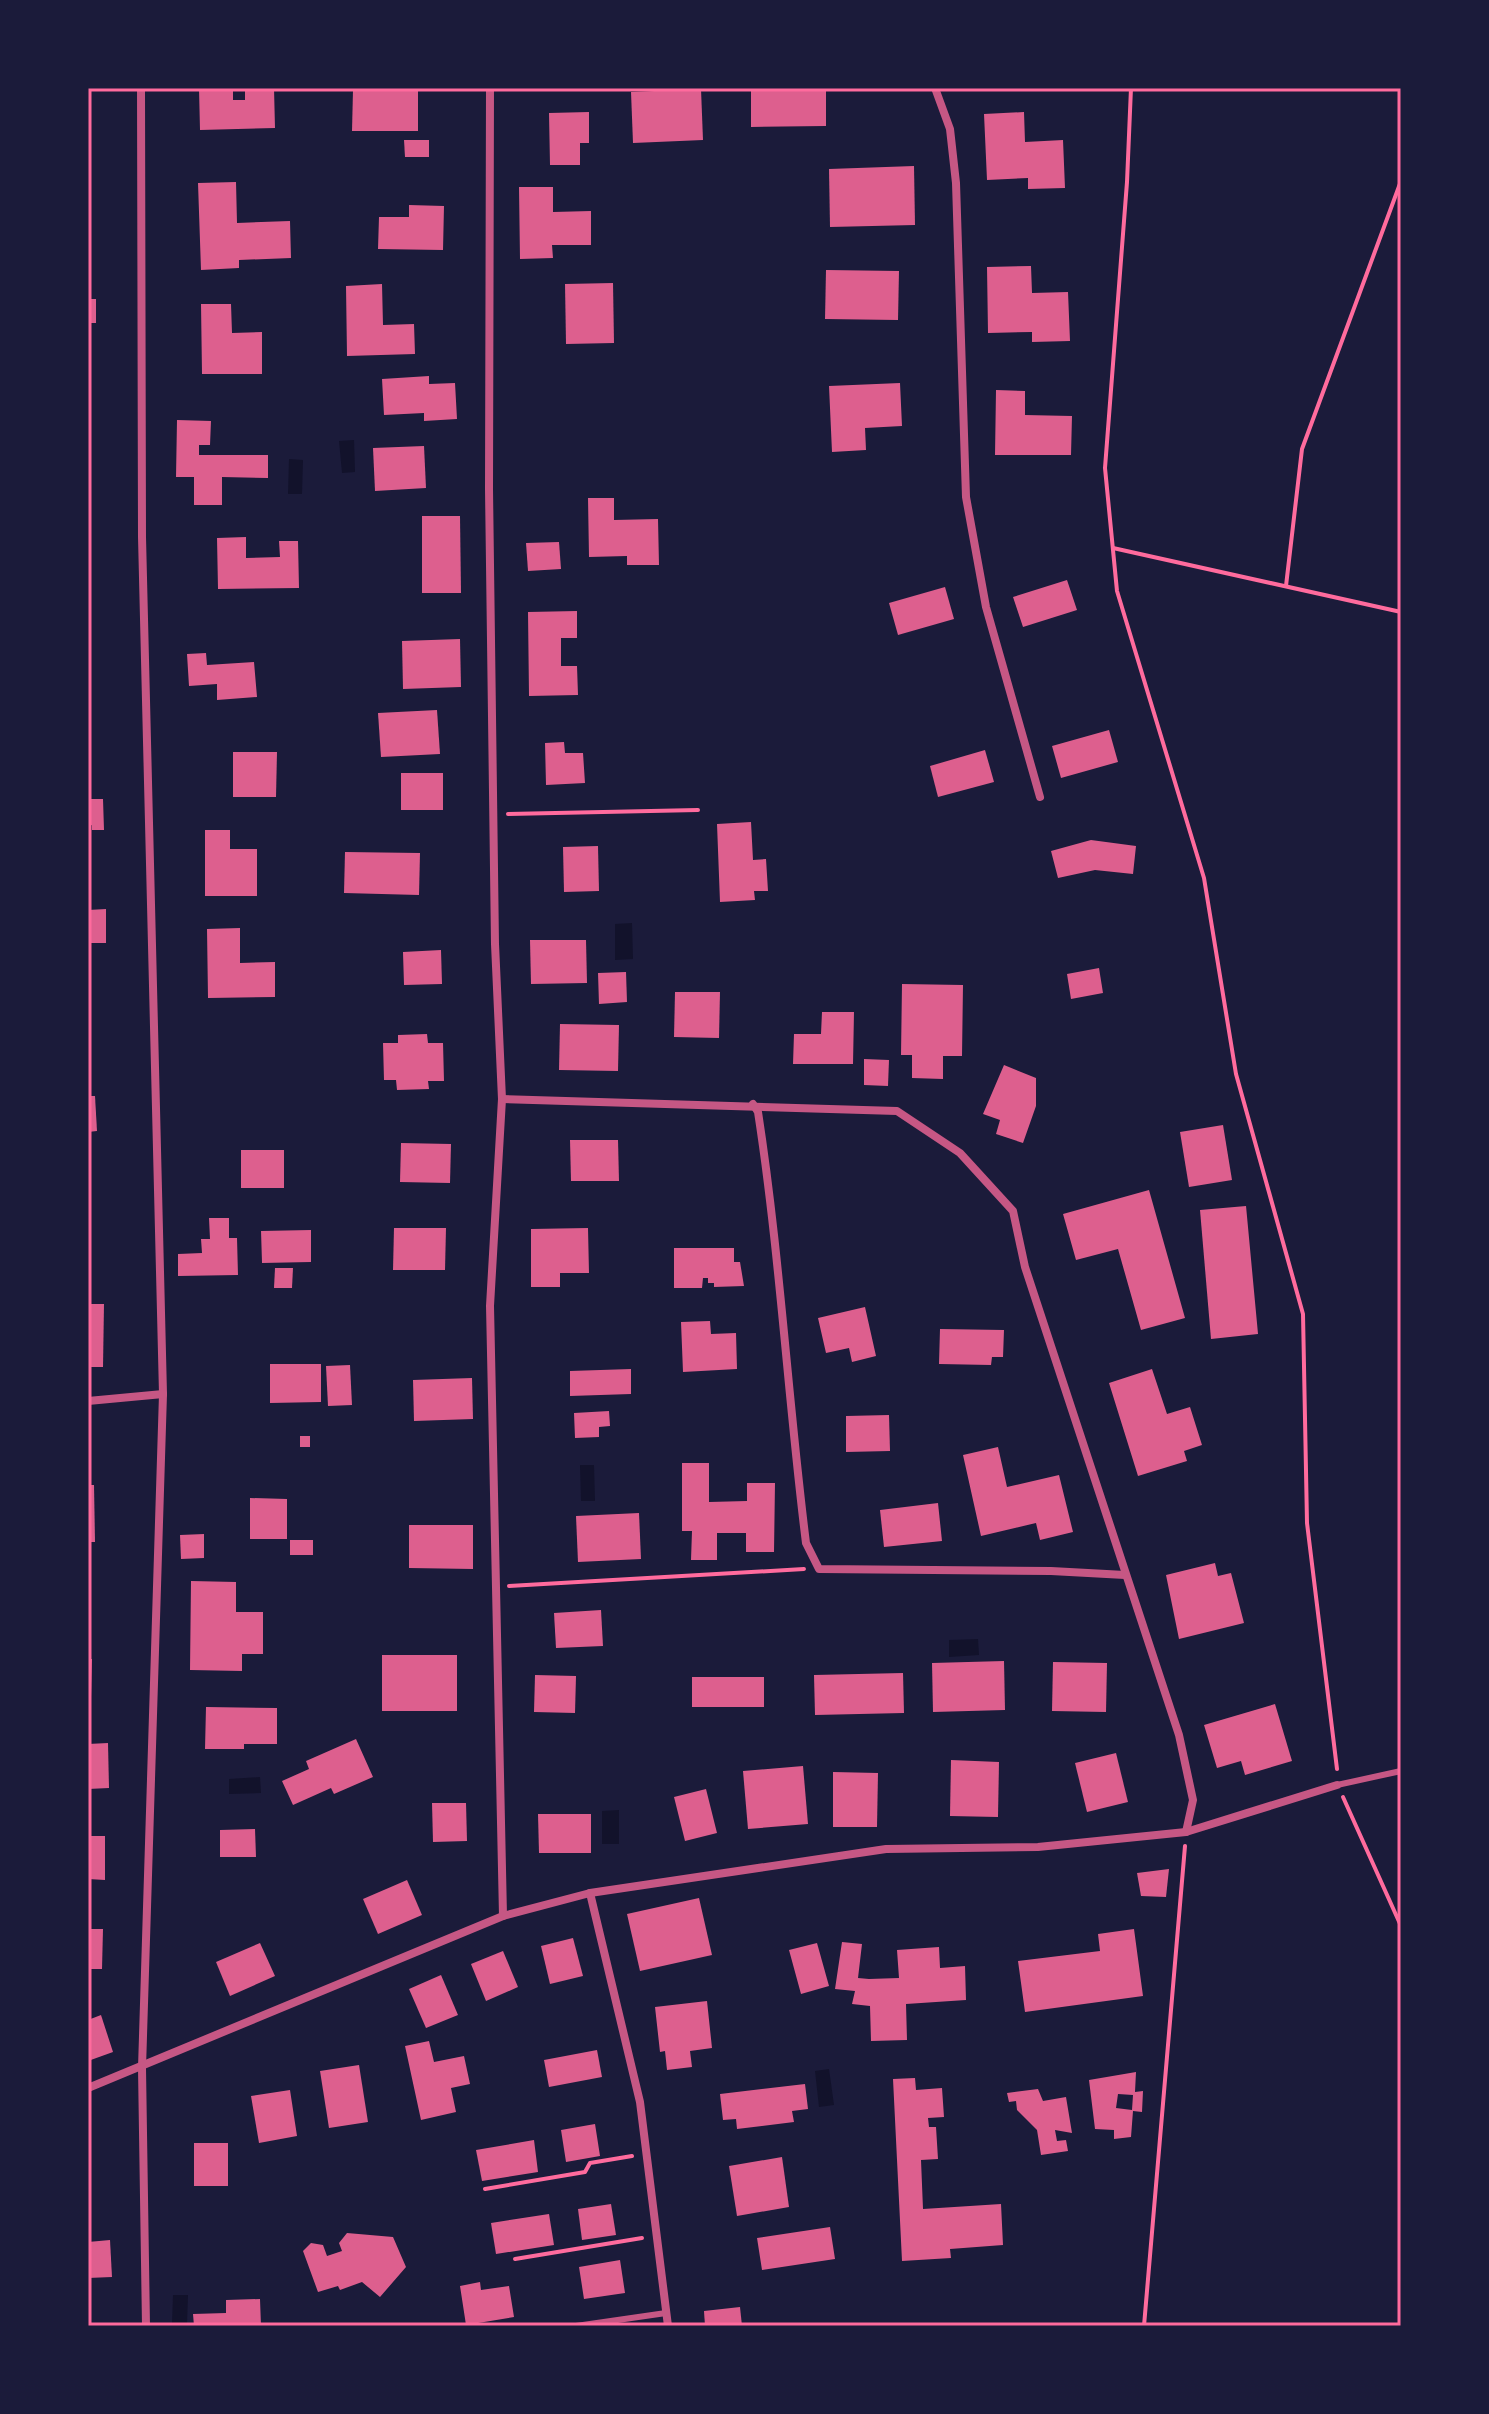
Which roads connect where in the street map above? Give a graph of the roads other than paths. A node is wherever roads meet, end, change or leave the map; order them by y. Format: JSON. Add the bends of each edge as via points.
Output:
{"nodes":[{"id":1,"x":141,"y":88,"type":"edge"},
{"id":2,"x":490,"y":88,"type":"edge"},
{"id":3,"x":935,"y":88,"type":"edge"},
{"id":4,"x":1040,"y":797,"type":"dead end"},
{"id":5,"x":502,"y":1099,"type":"junction"},
{"id":6,"x":753,"y":1104,"type":"junction"},
{"id":7,"x":163,"y":1394,"type":"junction"},
{"id":8,"x":88,"y":1401,"type":"edge"},
{"id":9,"x":1125,"y":1575,"type":"junction"},
{"id":10,"x":1401,"y":1771,"type":"edge"},
{"id":11,"x":1337,"y":1785,"type":"joint"},
{"id":12,"x":1186,"y":1832,"type":"junction"},
{"id":13,"x":590,"y":1893,"type":"junction"},
{"id":14,"x":503,"y":1916,"type":"junction"},
{"id":15,"x":142,"y":2068,"type":"junction"},
{"id":16,"x":88,"y":2088,"type":"edge"},
{"id":17,"x":666,"y":2313,"type":"junction"},
{"id":18,"x":146,"y":2326,"type":"edge"},
{"id":19,"x":576,"y":2326,"type":"edge"},
{"id":20,"x":668,"y":2326,"type":"edge"}],
"edges":[{"from":1,"to":7,"type":"street","via":[[142,537]]},
{"from":2,"to":5,"type":"street","via":[[493,814]]},
{"from":3,"to":4,"type":"street","via":[[950,129],[956,183],[970,524],[986,607]]},
{"from":5,"to":6,"type":"street"},
{"from":5,"to":14,"type":"street","via":[[490,1306]]},
{"from":6,"to":9,"type":"street","via":[[897,1111],[960,1153],[1013,1211],[1025,1267]]},
{"from":6,"to":9,"type":"street","via":[[776,1226],[806,1543],[819,1569]]},
{"from":7,"to":8,"type":"street"},
{"from":7,"to":15,"type":"street"},
{"from":9,"to":12,"type":"street","via":[[1179,1735],[1193,1800]]},
{"from":10,"to":11,"type":"lane"},
{"from":11,"to":12,"type":"street"},
{"from":12,"to":13,"type":"street","via":[[1038,1847],[886,1849]]},
{"from":13,"to":14,"type":"street"},
{"from":13,"to":17,"type":"street","via":[[640,2102]]},
{"from":14,"to":15,"type":"street"},
{"from":15,"to":16,"type":"street"},
{"from":15,"to":18,"type":"street"},
{"from":17,"to":19,"type":"lane"},
{"from":17,"to":20,"type":"street"}]}
